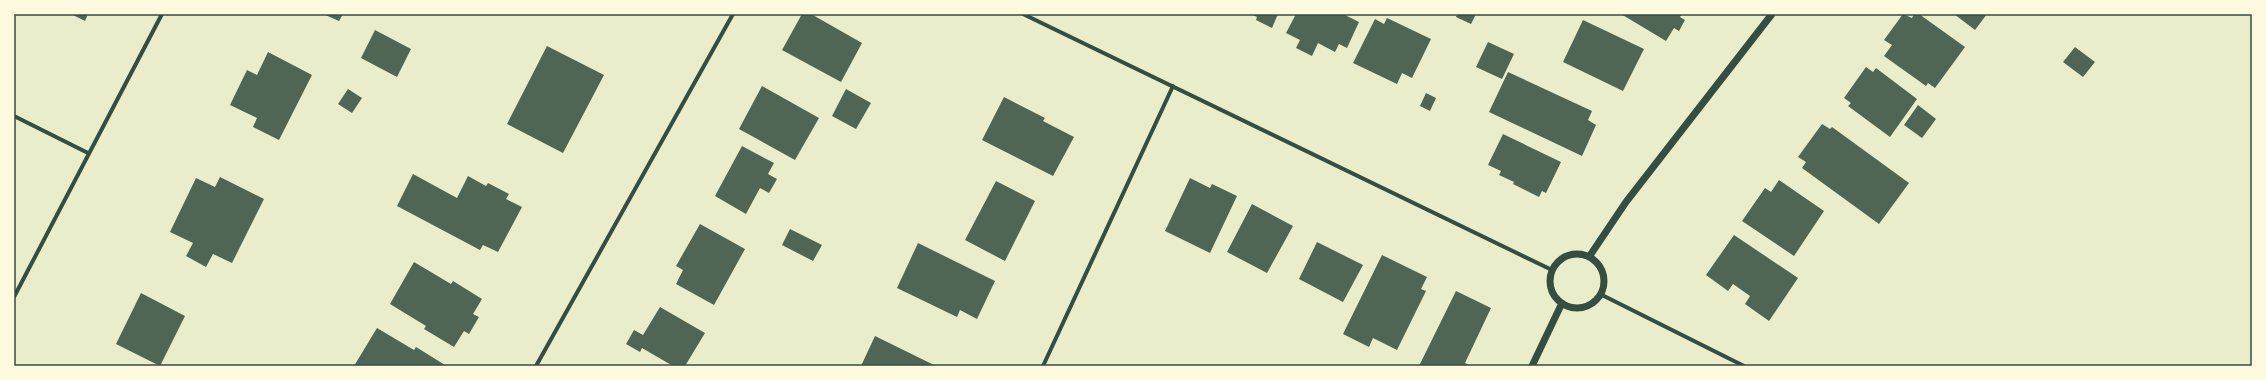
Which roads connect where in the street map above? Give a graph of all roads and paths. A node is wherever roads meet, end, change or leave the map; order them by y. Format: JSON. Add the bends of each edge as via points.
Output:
{"nodes":[{"id":1,"x":162,"y":14,"type":"edge"},
{"id":2,"x":733,"y":14,"type":"edge"},
{"id":3,"x":1023,"y":14,"type":"edge"},
{"id":4,"x":1772,"y":14,"type":"edge"},
{"id":5,"x":1173,"y":86,"type":"junction"},
{"id":6,"x":14,"y":116,"type":"edge"},
{"id":7,"x":88,"y":153,"type":"junction"},
{"id":8,"x":1590,"y":257,"type":"junction"},
{"id":9,"x":1552,"y":270,"type":"junction"},
{"id":10,"x":1600,"y":294,"type":"junction"},
{"id":11,"x":14,"y":297,"type":"edge"},
{"id":12,"x":1562,"y":303,"type":"junction"},
{"id":13,"x":536,"y":366,"type":"edge"},
{"id":14,"x":1043,"y":366,"type":"edge"},
{"id":15,"x":1532,"y":366,"type":"edge"},
{"id":16,"x":1744,"y":366,"type":"edge"}],
"edges":[{"from":1,"to":7,"type":"street"},
{"from":2,"to":13,"type":"street"},
{"from":3,"to":5,"type":"street"},
{"from":4,"to":8,"type":"street","via":[[1626,202]]},
{"from":5,"to":9,"type":"street"},
{"from":5,"to":14,"type":"street"},
{"from":6,"to":7,"type":"street"},
{"from":7,"to":11,"type":"street"},
{"from":8,"to":9,"type":"street","via":[[1572,254],[1564,257]]},
{"from":8,"to":10,"type":"street","via":[[1597,262],[1603,273],[1604,286]]},
{"from":9,"to":12,"type":"street","via":[[1551,288],[1555,297]]},
{"from":10,"to":12,"type":"street","via":[[1595,301],[1583,307],[1570,307]]},
{"from":10,"to":16,"type":"street"},
{"from":12,"to":15,"type":"street"}]}
